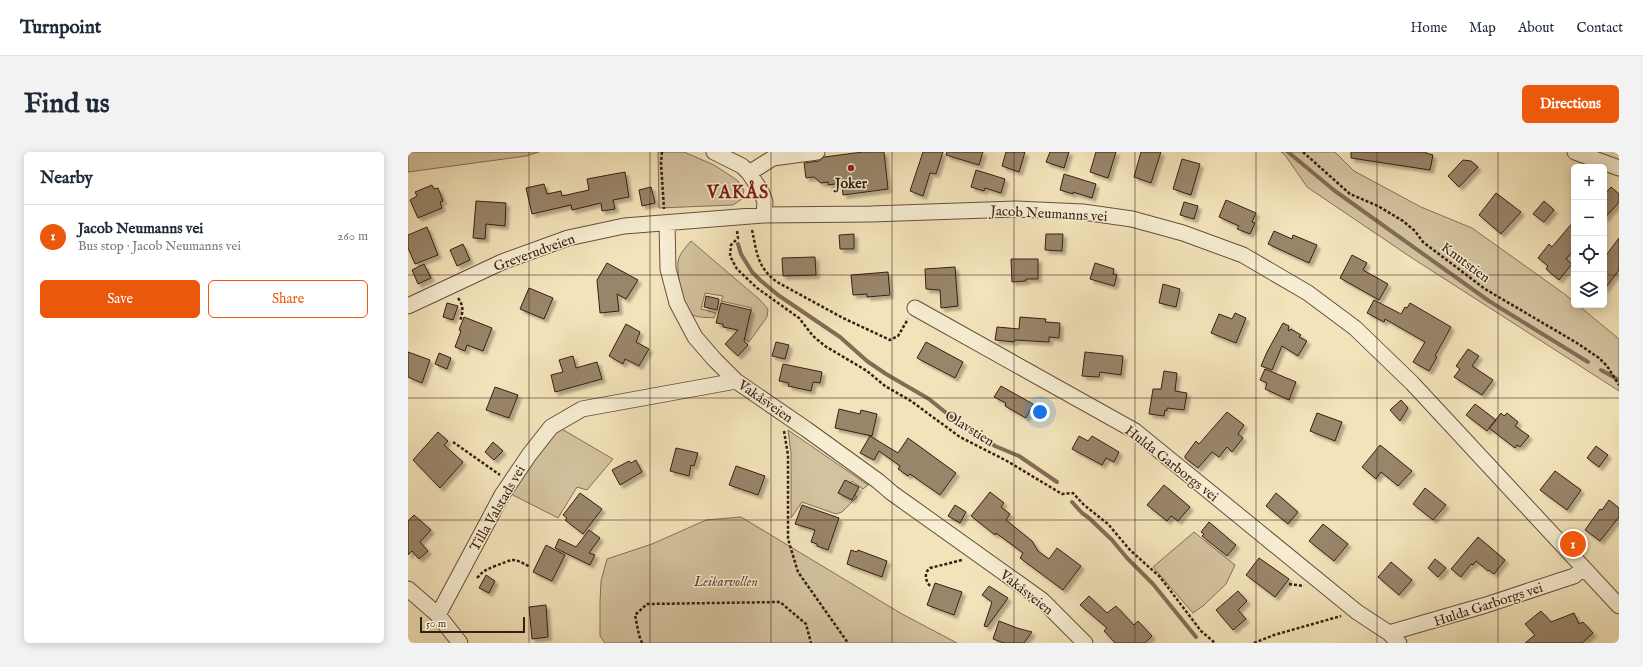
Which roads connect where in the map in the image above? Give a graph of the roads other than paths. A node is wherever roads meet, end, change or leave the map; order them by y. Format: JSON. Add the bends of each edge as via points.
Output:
{"nodes":[{"id":1,"x":714,"y":152,"type":"edge"},
{"id":2,"x":817,"y":152,"type":"edge"},
{"id":3,"x":1575,"y":152,"type":"edge"},
{"id":4,"x":776,"y":155,"type":"edge"},
{"id":5,"x":1619,"y":168,"type":"edge"},
{"id":6,"x":749,"y":173,"type":"junction"},
{"id":7,"x":764,"y":215,"type":"junction"},
{"id":8,"x":667,"y":224,"type":"junction"},
{"id":9,"x":408,"y":306,"type":"edge"},
{"id":10,"x":915,"y":308,"type":"road end"},
{"id":11,"x":736,"y":381,"type":"junction"},
{"id":12,"x":1583,"y":568,"type":"junction"},
{"id":13,"x":408,"y":589,"type":"edge"},
{"id":14,"x":1619,"y":606,"type":"edge"},
{"id":15,"x":438,"y":615,"type":"junction"},
{"id":16,"x":1394,"y":638,"type":"edge"},
{"id":17,"x":460,"y":643,"type":"edge"},
{"id":18,"x":1085,"y":643,"type":"edge"}],
"edges":[{"from":1,"to":6,"type":"street","via":[[742,166]]},
{"from":2,"to":4,"type":"street"},
{"from":3,"to":5,"type":"street"},
{"from":4,"to":6,"type":"street"},
{"from":6,"to":7,"type":"street","via":[[765,202]]},
{"from":7,"to":8,"type":"street"},
{"from":7,"to":12,"type":"street","name":"Jacob Neumanns vei","via":[[1016,209],[1083,212],[1132,219],[1183,233],[1243,255],[1308,293],[1355,328],[1412,383]]},
{"from":8,"to":9,"type":"street","name":"Greverudveien","via":[[624,226],[568,238],[502,262]]},
{"from":8,"to":11,"type":"street","name":"Vakåsveien","via":[[668,269],[677,303],[695,337]]},
{"from":10,"to":16,"type":"street","name":"Hulda Garborgs vei","via":[[1135,431],[1357,612]]},
{"from":11,"to":15,"type":"street","name":"Tilla Valstads vei","via":[[582,409],[551,427],[502,494]]},
{"from":11,"to":18,"type":"street","name":"Vakåsveien","via":[[1042,600]]},
{"from":12,"to":14,"type":"street","name":"Jacob Neumanns vei"},
{"from":12,"to":16,"type":"street","name":"Hulda Garborgs vei","via":[[1574,576]]},
{"from":13,"to":15,"type":"street"},
{"from":15,"to":17,"type":"street"}]}
